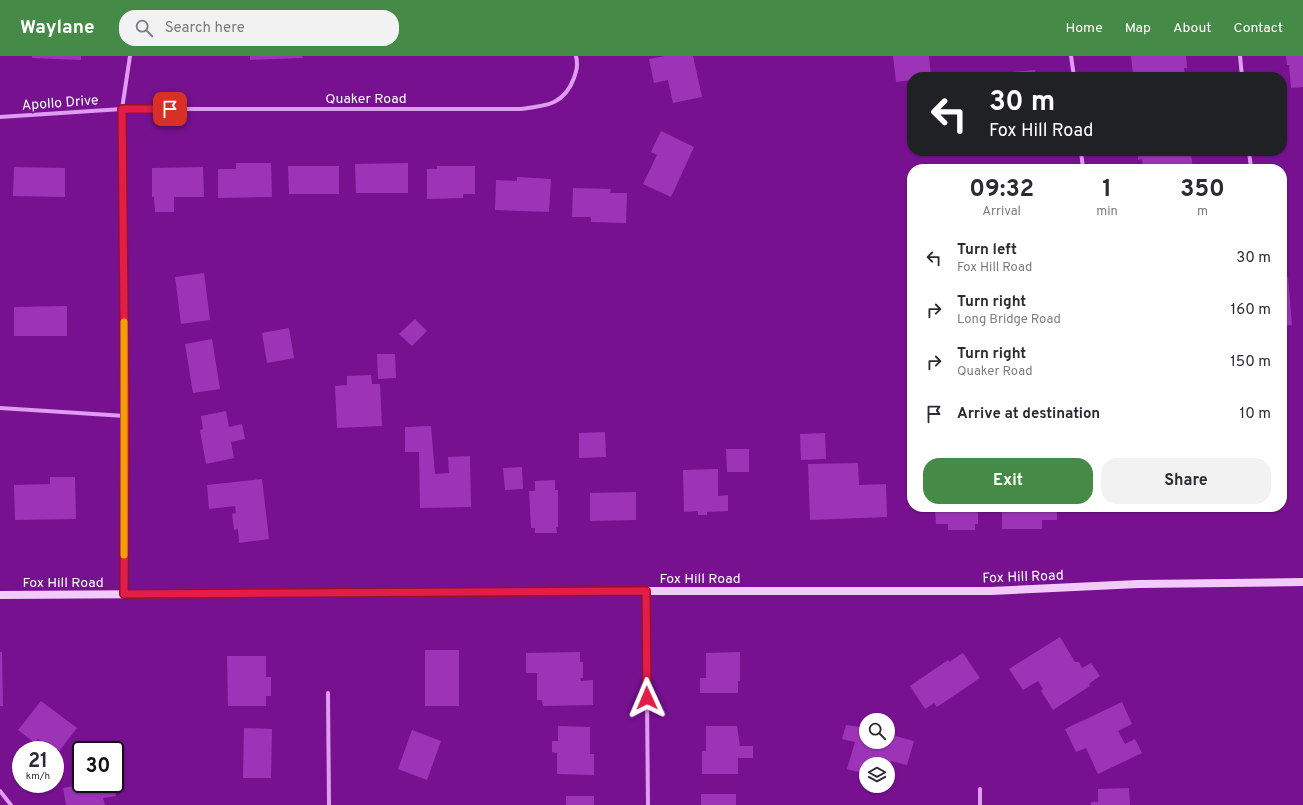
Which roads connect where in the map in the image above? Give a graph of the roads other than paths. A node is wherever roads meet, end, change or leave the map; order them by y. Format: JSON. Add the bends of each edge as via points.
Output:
{"nodes":[{"id":1,"x":130,"y":56,"type":"edge"},
{"id":2,"x":576,"y":56,"type":"edge"},
{"id":3,"x":1071,"y":56,"type":"edge"},
{"id":4,"x":1240,"y":56,"type":"edge"},
{"id":5,"x":1073,"y":72,"type":"edge"},
{"id":6,"x":1242,"y":72,"type":"edge"},
{"id":7,"x":122,"y":109,"type":"junction"},
{"id":8,"x":0,"y":117,"type":"edge"},
{"id":9,"x":0,"y":408,"type":"edge"},
{"id":10,"x":125,"y":416,"type":"junction"},
{"id":11,"x":1303,"y":582,"type":"edge"},
{"id":12,"x":646,"y":591,"type":"junction"},
{"id":13,"x":124,"y":594,"type":"junction"},
{"id":14,"x":0,"y":595,"type":"edge"},
{"id":15,"x":328,"y":693,"type":"dead end"},
{"id":16,"x":980,"y":789,"type":"dead end"},
{"id":17,"x":0,"y":791,"type":"edge"},
{"id":18,"x":11,"y":805,"type":"edge"},
{"id":19,"x":329,"y":805,"type":"edge"},
{"id":20,"x":648,"y":805,"type":"edge"},
{"id":21,"x":980,"y":805,"type":"edge"}],
"edges":[{"from":1,"to":7,"type":"street"},
{"from":2,"to":7,"type":"street","name":"Quaker Road","via":[[578,65],[571,85],[561,99],[542,107]]},
{"from":3,"to":5,"type":"street"},
{"from":4,"to":6,"type":"street"},
{"from":7,"to":8,"type":"street","name":"Apollo Drive"},
{"from":7,"to":10,"type":"street"},
{"from":9,"to":10,"type":"street"},
{"from":10,"to":13,"type":"street"},
{"from":11,"to":12,"type":"main road","name":"Fox Hill Road","via":[[1138,584],[991,591]]},
{"from":12,"to":13,"type":"main road","name":"Fox Hill Road"},
{"from":12,"to":20,"type":"street"},
{"from":13,"to":14,"type":"main road","name":"Fox Hill Road"},
{"from":15,"to":19,"type":"street"},
{"from":16,"to":21,"type":"street"},
{"from":17,"to":18,"type":"street"}]}
